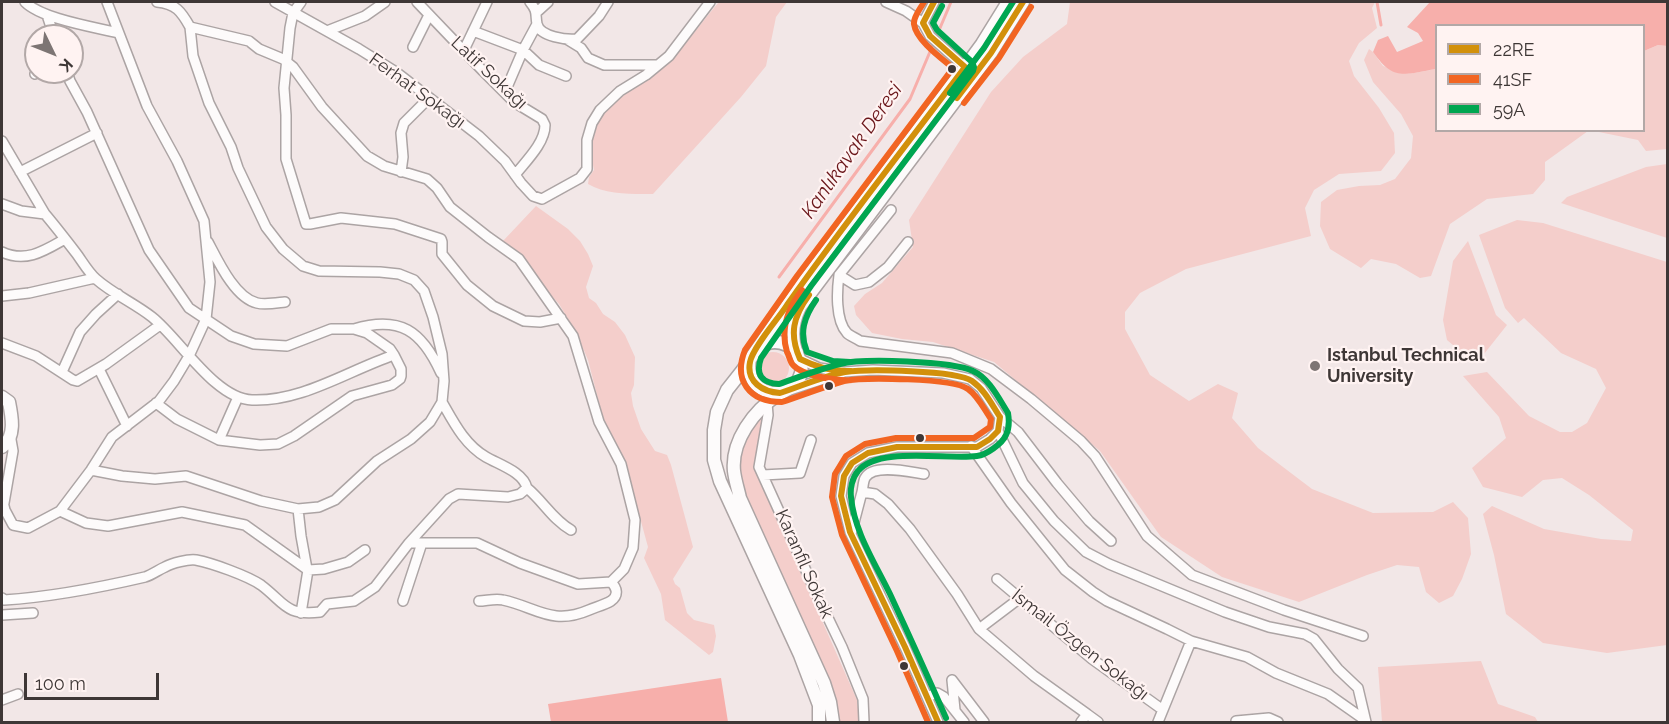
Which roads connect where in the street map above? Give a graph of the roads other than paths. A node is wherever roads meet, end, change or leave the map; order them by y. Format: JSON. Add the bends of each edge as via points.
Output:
{"nodes":[{"id":1,"x":25,"y":2,"type":"edge"},
{"id":2,"x":107,"y":2,"type":"edge"},
{"id":3,"x":157,"y":2,"type":"edge"},
{"id":4,"x":275,"y":2,"type":"edge"},
{"id":5,"x":301,"y":2,"type":"edge"},
{"id":6,"x":385,"y":2,"type":"edge"},
{"id":7,"x":417,"y":2,"type":"edge"},
{"id":8,"x":487,"y":2,"type":"edge"},
{"id":9,"x":530,"y":2,"type":"edge"},
{"id":10,"x":548,"y":2,"type":"edge"},
{"id":11,"x":608,"y":2,"type":"edge"},
{"id":12,"x":710,"y":2,"type":"edge"},
{"id":13,"x":886,"y":2,"type":"edge"},
{"id":14,"x":934,"y":2,"type":"edge"},
{"id":15,"x":1008,"y":2,"type":"edge"},
{"id":16,"x":1023,"y":2,"type":"edge"},
{"id":17,"x":904,"y":6,"type":"edge"},
{"id":18,"x":537,"y":12,"type":"junction"},
{"id":19,"x":293,"y":13,"type":"junction"},
{"id":20,"x":47,"y":15,"type":"junction"},
{"id":21,"x":429,"y":15,"type":"junction"},
{"id":22,"x":923,"y":23,"type":"junction"},
{"id":23,"x":50,"y":24,"type":"edge"},
{"id":24,"x":537,"y":24,"type":"junction"},
{"id":25,"x":190,"y":27,"type":"junction"},
{"id":26,"x":327,"y":31,"type":"junction"},
{"id":27,"x":473,"y":31,"type":"junction"},
{"id":28,"x":118,"y":33,"type":"junction"},
{"id":29,"x":568,"y":40,"type":"junction"},
{"id":30,"x":413,"y":47,"type":"dead end"},
{"id":31,"x":464,"y":50,"type":"junction"},
{"id":32,"x":523,"y":50,"type":"junction"},
{"id":33,"x":287,"y":62,"type":"junction"},
{"id":34,"x":658,"y":65,"type":"junction"},
{"id":35,"x":965,"y":68,"type":"junction"},
{"id":36,"x":566,"y":76,"type":"dead end"},
{"id":37,"x":72,"y":84,"type":"edge"},
{"id":38,"x":505,"y":92,"type":"junction"},
{"id":39,"x":429,"y":98,"type":"junction"},
{"id":40,"x":97,"y":133,"type":"junction"},
{"id":41,"x":2,"y":141,"type":"edge"},
{"id":42,"x":20,"y":172,"type":"junction"},
{"id":43,"x":401,"y":172,"type":"junction"},
{"id":44,"x":515,"y":175,"type":"junction"},
{"id":45,"x":2,"y":204,"type":"edge"},
{"id":46,"x":891,"y":210,"type":"dead end"},
{"id":47,"x":45,"y":214,"type":"junction"},
{"id":48,"x":205,"y":237,"type":"junction"},
{"id":49,"x":65,"y":239,"type":"junction"},
{"id":50,"x":908,"y":242,"type":"dead end"},
{"id":51,"x":2,"y":252,"type":"edge"},
{"id":52,"x":839,"y":275,"type":"junction"},
{"id":53,"x":95,"y":278,"type":"junction"},
{"id":54,"x":118,"y":294,"type":"junction"},
{"id":55,"x":2,"y":296,"type":"edge"},
{"id":56,"x":285,"y":302,"type":"dead end"},
{"id":57,"x":561,"y":318,"type":"junction"},
{"id":58,"x":206,"y":319,"type":"junction"},
{"id":59,"x":160,"y":325,"type":"junction"},
{"id":60,"x":354,"y":329,"type":"junction"},
{"id":61,"x":2,"y":343,"type":"edge"},
{"id":62,"x":393,"y":355,"type":"junction"},
{"id":63,"x":753,"y":355,"type":"junction"},
{"id":64,"x":189,"y":356,"type":"junction"},
{"id":65,"x":798,"y":356,"type":"junction"},
{"id":66,"x":99,"y":369,"type":"junction"},
{"id":67,"x":62,"y":372,"type":"junction"},
{"id":68,"x":844,"y":372,"type":"junction"},
{"id":69,"x":444,"y":381,"type":"junction"},
{"id":70,"x":784,"y":392,"type":"junction"},
{"id":71,"x":2,"y":397,"type":"edge"},
{"id":72,"x":238,"y":397,"type":"junction"},
{"id":73,"x":442,"y":402,"type":"junction"},
{"id":74,"x":156,"y":403,"type":"junction"},
{"id":75,"x":766,"y":403,"type":"junction"},
{"id":76,"x":1000,"y":417,"type":"junction"},
{"id":77,"x":127,"y":426,"type":"junction"},
{"id":78,"x":998,"y":430,"type":"junction"},
{"id":79,"x":10,"y":434,"type":"junction"},
{"id":80,"x":219,"y":440,"type":"junction"},
{"id":81,"x":811,"y":440,"type":"dead end"},
{"id":82,"x":970,"y":446,"type":"junction"},
{"id":83,"x":2,"y":447,"type":"edge"},
{"id":84,"x":91,"y":470,"type":"junction"},
{"id":85,"x":924,"y":474,"type":"dead end"},
{"id":86,"x":762,"y":476,"type":"junction"},
{"id":87,"x":527,"y":488,"type":"junction"},
{"id":88,"x":862,"y":492,"type":"junction"},
{"id":89,"x":3,"y":502,"type":"edge"},
{"id":90,"x":298,"y":509,"type":"junction"},
{"id":91,"x":60,"y":511,"type":"junction"},
{"id":92,"x":571,"y":530,"type":"dead end"},
{"id":93,"x":851,"y":534,"type":"junction"},
{"id":94,"x":1111,"y":541,"type":"dead end"},
{"id":95,"x":409,"y":543,"type":"junction"},
{"id":96,"x":422,"y":543,"type":"junction"},
{"id":97,"x":365,"y":550,"type":"dead end"},
{"id":98,"x":308,"y":570,"type":"junction"},
{"id":99,"x":997,"y":579,"type":"dead end"},
{"id":100,"x":610,"y":582,"type":"junction"},
{"id":101,"x":1020,"y":598,"type":"junction"},
{"id":102,"x":2,"y":600,"type":"edge"},
{"id":103,"x":403,"y":601,"type":"dead end"},
{"id":104,"x":479,"y":601,"type":"dead end"},
{"id":105,"x":33,"y":613,"type":"dead end"},
{"id":106,"x":301,"y":613,"type":"junction"},
{"id":107,"x":2,"y":615,"type":"edge"},
{"id":108,"x":979,"y":629,"type":"junction"},
{"id":109,"x":1363,"y":636,"type":"dead end"},
{"id":110,"x":1191,"y":641,"type":"junction"},
{"id":111,"x":18,"y":694,"type":"dead end"},
{"id":112,"x":927,"y":697,"type":"junction"},
{"id":113,"x":2,"y":700,"type":"edge"},
{"id":114,"x":1163,"y":710,"type":"junction"},
{"id":115,"x":955,"y":711,"type":"junction"},
{"id":116,"x":1087,"y":714,"type":"junction"},
{"id":117,"x":1236,"y":721,"type":"dead end"},
{"id":118,"x":1365,"y":721,"type":"edge"},
{"id":119,"x":819,"y":723,"type":"edge"},
{"id":120,"x":833,"y":723,"type":"edge"},
{"id":121,"x":864,"y":723,"type":"edge"},
{"id":122,"x":938,"y":723,"type":"edge"},
{"id":123,"x":957,"y":723,"type":"edge"},
{"id":124,"x":964,"y":723,"type":"edge"},
{"id":125,"x":984,"y":723,"type":"edge"},
{"id":126,"x":1081,"y":723,"type":"edge"},
{"id":127,"x":1098,"y":723,"type":"edge"},
{"id":128,"x":1158,"y":723,"type":"edge"},
{"id":129,"x":1278,"y":723,"type":"edge"}],
"edges":[{"from":1,"to":20,"type":"street"},
{"from":2,"to":28,"type":"street"},
{"from":3,"to":25,"type":"street","via":[[168,3],[182,12]]},
{"from":4,"to":19,"type":"street","name":"Ferhat Sokağı"},
{"from":5,"to":19,"type":"street"},
{"from":6,"to":26,"type":"street","via":[[365,16]]},
{"from":7,"to":21,"type":"street","name":"Latif Sokağı"},
{"from":8,"to":27,"type":"street"},
{"from":9,"to":18,"type":"street"},
{"from":10,"to":18,"type":"street"},
{"from":11,"to":29,"type":"street","via":[[578,39]]},
{"from":12,"to":34,"type":"street"},
{"from":13,"to":17,"type":"street"},
{"from":14,"to":22,"type":"street"},
{"from":15,"to":35,"type":"main road"},
{"from":16,"to":65,"type":"main road","via":[[992,53],[800,307],[794,327]]},
{"from":17,"to":22,"type":"street"},
{"from":18,"to":24,"type":"street"},
{"from":19,"to":26,"type":"street","name":"Ferhat Sokağı"},
{"from":19,"to":33,"type":"street"},
{"from":20,"to":23,"type":"street"},
{"from":20,"to":28,"type":"street"},
{"from":21,"to":30,"type":"street"},
{"from":21,"to":31,"type":"street","name":"Latif Sokağı"},
{"from":22,"to":35,"type":"street","via":[[930,36]]},
{"from":24,"to":29,"type":"street","via":[[540,30]]},
{"from":24,"to":32,"type":"street"},
{"from":25,"to":33,"type":"street","via":[[249,40]]},
{"from":25,"to":69,"type":"street","via":[[193,56],[209,103],[266,227],[303,266],[319,271],[399,274],[414,280],[424,291],[433,317]]},
{"from":26,"to":39,"type":"street","name":"Ferhat Sokağı","via":[[396,72]]},
{"from":27,"to":31,"type":"street"},
{"from":27,"to":32,"type":"street"},
{"from":28,"to":48,"type":"street","via":[[147,106],[204,221]]},
{"from":29,"to":34,"type":"street","via":[[588,58],[604,65]]},
{"from":31,"to":38,"type":"street","name":"Latif Sokağı"},
{"from":32,"to":36,"type":"street","via":[[539,65]]},
{"from":32,"to":38,"type":"street"},
{"from":33,"to":43,"type":"street","via":[[367,156]]},
{"from":33,"to":57,"type":"street","via":[[286,159],[306,224],[341,218],[395,224],[441,239],[442,254],[467,285],[493,306],[524,321]]},
{"from":34,"to":44,"type":"street","name":"Ferhat Sokağı","via":[[600,110],[587,140],[587,169],[580,178],[542,199],[533,196]]},
{"from":35,"to":63,"type":"main road"},
{"from":37,"to":40,"type":"street"},
{"from":38,"to":44,"type":"street","name":"Latif Sokağı","via":[[545,125],[543,136]]},
{"from":39,"to":43,"type":"street","via":[[404,123]]},
{"from":39,"to":44,"type":"street","name":"Ferhat Sokağı","via":[[479,136]]},
{"from":40,"to":42,"type":"street"},
{"from":40,"to":58,"type":"street","via":[[149,250],[189,308]]},
{"from":41,"to":42,"type":"street"},
{"from":42,"to":47,"type":"street"},
{"from":43,"to":57,"type":"street","via":[[427,179],[450,207],[519,260]]},
{"from":45,"to":47,"type":"street"},
{"from":46,"to":52,"type":"street"},
{"from":47,"to":49,"type":"street"},
{"from":48,"to":56,"type":"street","via":[[225,274],[246,299],[259,304]]},
{"from":48,"to":58,"type":"street","via":[[210,282]]},
{"from":49,"to":51,"type":"street","via":[[40,253],[18,257]]},
{"from":49,"to":53,"type":"street"},
{"from":50,"to":52,"type":"street","via":[[870,282],[855,285]]},
{"from":52,"to":109,"type":"street","via":[[837,304],[847,333],[860,341],[952,353],[991,369],[1081,441],[1147,536],[1192,575]]},
{"from":53,"to":54,"type":"street"},
{"from":53,"to":55,"type":"street"},
{"from":54,"to":59,"type":"street"},
{"from":54,"to":67,"type":"street","via":[[80,332]]},
{"from":57,"to":100,"type":"street","via":[[573,336],[599,422],[621,464],[635,520],[633,548],[624,569]]},
{"from":58,"to":60,"type":"street","via":[[231,336],[254,344],[287,346],[331,329]]},
{"from":58,"to":64,"type":"street"},
{"from":59,"to":64,"type":"street"},
{"from":59,"to":66,"type":"street"},
{"from":60,"to":62,"type":"street","via":[[367,333]]},
{"from":60,"to":69,"type":"street","via":[[372,324],[413,332],[433,356]]},
{"from":61,"to":67,"type":"street","via":[[36,356]]},
{"from":62,"to":72,"type":"street","via":[[324,385],[280,398]]},
{"from":62,"to":80,"type":"street","via":[[401,369],[400,379],[352,396],[278,444]]},
{"from":63,"to":65,"type":"main road","via":[[761,346],[776,341],[791,347]]},
{"from":63,"to":70,"type":"main road","via":[[749,372],[756,386],[771,394]]},
{"from":63,"to":119,"type":"main road","via":[[720,404],[714,430],[714,460],[724,492],[811,681],[819,705]]},
{"from":64,"to":72,"type":"street","via":[[226,391]]},
{"from":64,"to":74,"type":"street"},
{"from":65,"to":68,"type":"street","via":[[819,368]]},
{"from":65,"to":70,"type":"main road","via":[[801,374],[793,387]]},
{"from":66,"to":67,"type":"street","via":[[77,381]]},
{"from":66,"to":77,"type":"street"},
{"from":68,"to":70,"type":"street"},
{"from":68,"to":76,"type":"street","via":[[943,373],[970,379],[981,388]]},
{"from":69,"to":73,"type":"street"},
{"from":70,"to":75,"type":"main road"},
{"from":71,"to":79,"type":"main road","via":[[9,402]]},
{"from":72,"to":80,"type":"street"},
{"from":73,"to":87,"type":"street","via":[[459,433],[484,456],[526,482]]},
{"from":73,"to":90,"type":"street","via":[[430,422],[377,461],[335,500],[320,507]]},
{"from":74,"to":77,"type":"street"},
{"from":74,"to":80,"type":"street","via":[[177,419]]},
{"from":75,"to":86,"type":"street","name":"Karanfil Sokak","via":[[768,415],[759,467]]},
{"from":75,"to":120,"type":"main road","via":[[744,429],[734,471],[740,498],[824,683]]},
{"from":76,"to":78,"type":"street"},
{"from":76,"to":94,"type":"street","via":[[1018,432],[1089,521]]},
{"from":77,"to":84,"type":"street","via":[[112,437]]},
{"from":78,"to":82,"type":"street","via":[[990,440]]},
{"from":78,"to":118,"type":"street","via":[[1023,483],[1086,552],[1225,612],[1314,639],[1358,688]]},
{"from":79,"to":83,"type":"main road"},
{"from":79,"to":89,"type":"street","via":[[13,451]]},
{"from":81,"to":86,"type":"street","via":[[800,473]]},
{"from":82,"to":93,"type":"street","via":[[897,447],[860,457],[844,476],[841,496]]},
{"from":82,"to":110,"type":"street","via":[[1065,570],[1107,601]]},
{"from":84,"to":90,"type":"street","via":[[155,479],[186,476]]},
{"from":84,"to":91,"type":"street"},
{"from":85,"to":88,"type":"street","via":[[881,469],[864,479]]},
{"from":86,"to":121,"type":"street","name":"Karanfil Sokak","via":[[842,647],[863,699]]},
{"from":87,"to":92,"type":"street"},
{"from":87,"to":95,"type":"street","via":[[508,497],[458,494]]},
{"from":88,"to":93,"type":"street"},
{"from":88,"to":108,"type":"street","via":[[874,494],[888,504],[910,529]]},
{"from":89,"to":91,"type":"street","via":[[13,525],[28,528]]},
{"from":90,"to":98,"type":"street"},
{"from":91,"to":98,"type":"street","via":[[86,523],[108,526],[182,513],[245,525]]},
{"from":93,"to":112,"type":"street"},
{"from":95,"to":96,"type":"street"},
{"from":95,"to":106,"type":"street","via":[[375,587],[354,601],[327,604],[320,612]]},
{"from":96,"to":100,"type":"street","via":[[477,543],[578,584]]},
{"from":96,"to":103,"type":"street"},
{"from":97,"to":98,"type":"street","via":[[348,562]]},
{"from":98,"to":106,"type":"street"},
{"from":99,"to":101,"type":"street","name":"İsmail Özgen Sokağı"},
{"from":100,"to":104,"type":"street","via":[[616,587],[615,597],[573,617],[545,615],[501,599]]},
{"from":101,"to":108,"type":"street"},
{"from":101,"to":114,"type":"street","name":"İsmail Özgen Sokağı","via":[[1092,659]]},
{"from":102,"to":106,"type":"street","via":[[110,585],[147,577],[167,566],[194,559],[259,584],[285,607]]},
{"from":105,"to":107,"type":"street"},
{"from":108,"to":116,"type":"street"},
{"from":110,"to":114,"type":"street"},
{"from":110,"to":118,"type":"street","via":[[1247,657],[1328,694]]},
{"from":111,"to":113,"type":"street"},
{"from":112,"to":115,"type":"street","via":[[937,693]]},
{"from":112,"to":122,"type":"street"},
{"from":114,"to":128,"type":"street"},
{"from":115,"to":123,"type":"street"},
{"from":115,"to":124,"type":"street"},
{"from":115,"to":125,"type":"street","via":[[952,680]]},
{"from":116,"to":126,"type":"street"},
{"from":116,"to":127,"type":"street"},
{"from":117,"to":129,"type":"street","via":[[1269,718]]}]}
